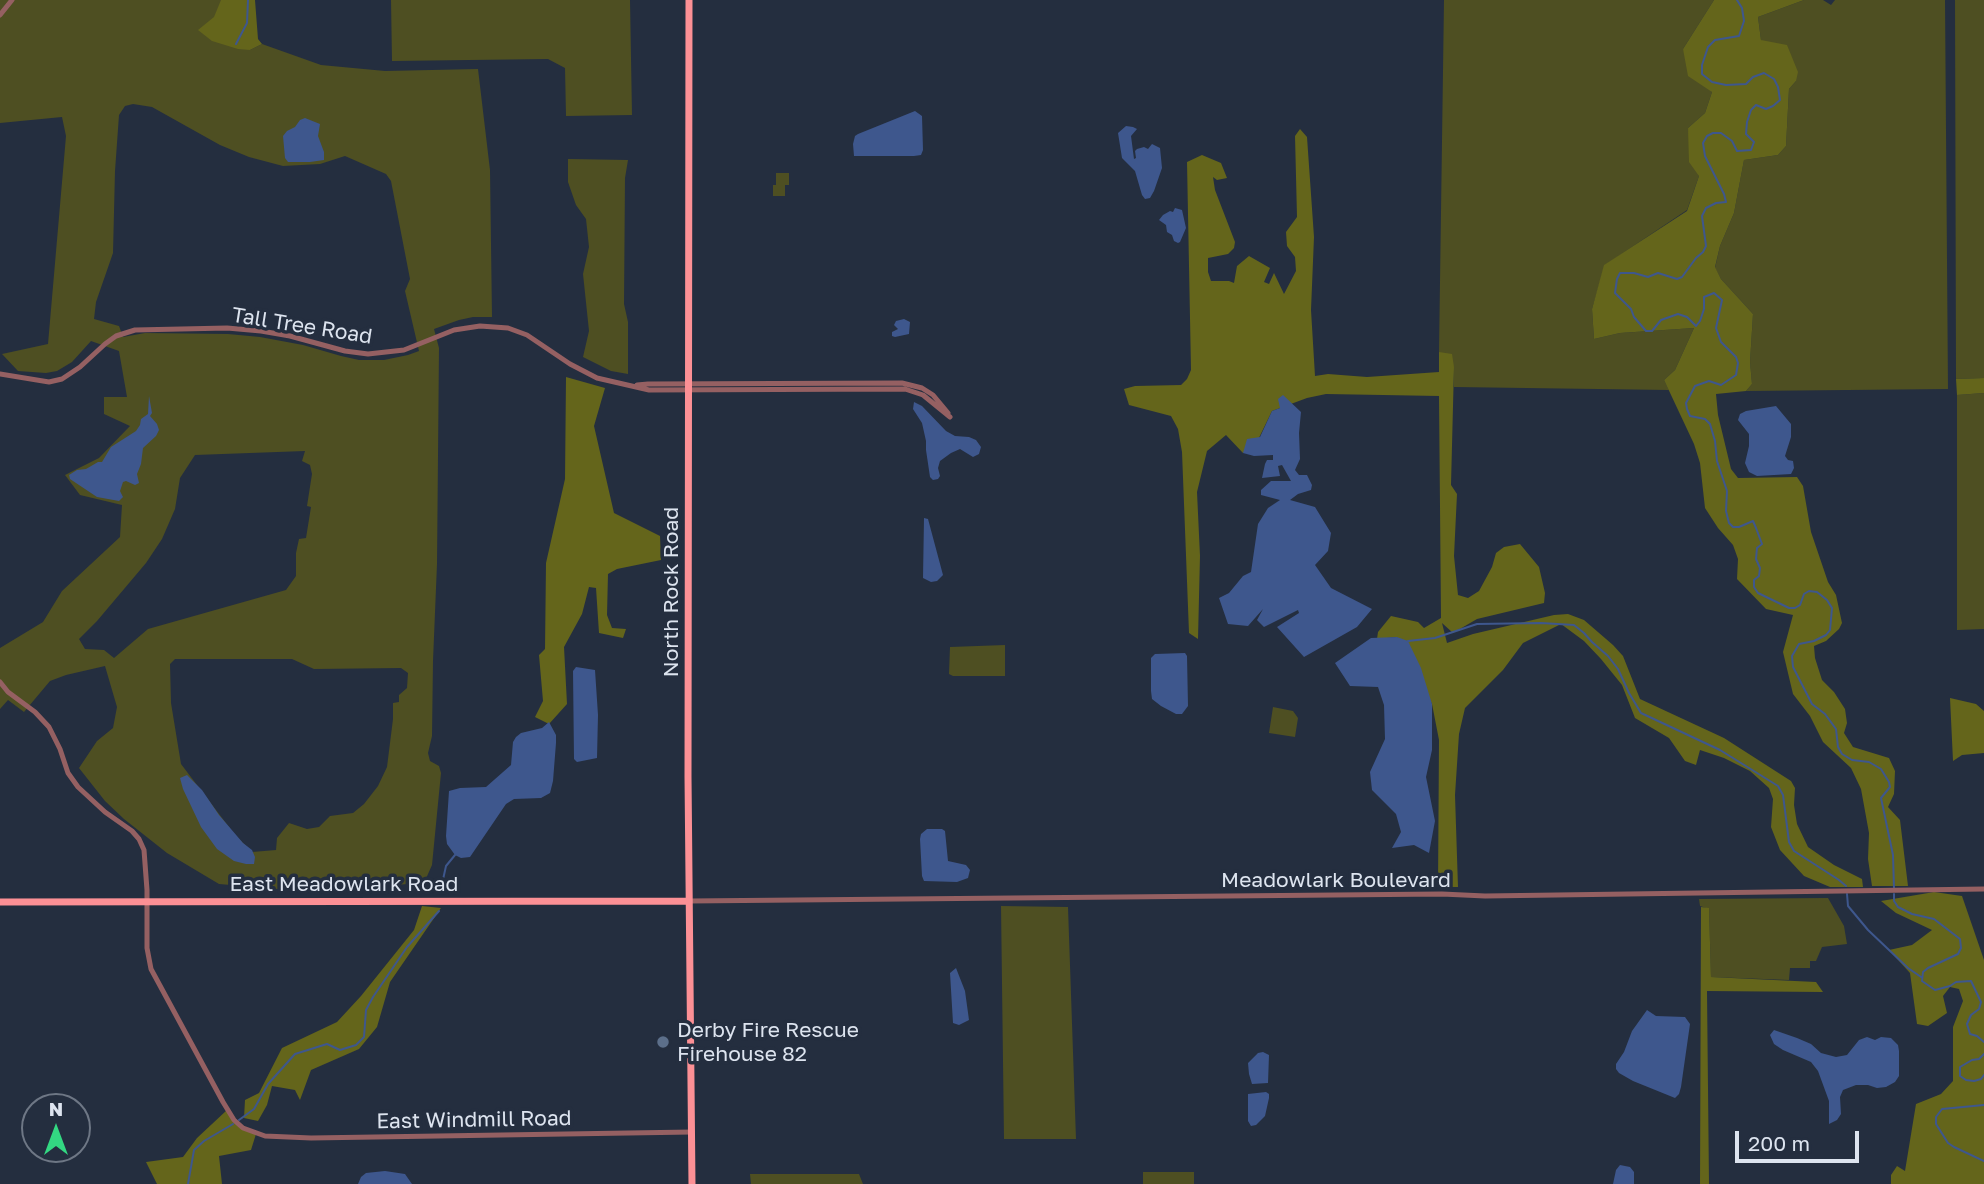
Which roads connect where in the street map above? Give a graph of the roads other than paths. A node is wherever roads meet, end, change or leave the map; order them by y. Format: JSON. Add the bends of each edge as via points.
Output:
{"nodes":[{"id":1,"x":12,"y":0,"type":"edge"},
{"id":2,"x":689,"y":0,"type":"edge"},
{"id":3,"x":0,"y":15,"type":"edge"},
{"id":4,"x":2,"y":376,"type":"edge"},
{"id":5,"x":689,"y":387,"type":"junction"},
{"id":6,"x":0,"y":682,"type":"edge"},
{"id":7,"x":1984,"y":889,"type":"edge"},
{"id":8,"x":689,"y":901,"type":"junction"},
{"id":9,"x":0,"y":902,"type":"edge"},
{"id":10,"x":147,"y":902,"type":"junction"},
{"id":11,"x":692,"y":1132,"type":"junction"},
{"id":12,"x":692,"y":1184,"type":"edge"}],
"edges":[{"from":1,"to":3,"type":"street"},
{"from":2,"to":5,"type":"main road","name":"North Rock Road"},
{"from":4,"to":5,"type":"street","name":"Tall Tree Road","via":[[49,382],[62,379],[104,344],[135,330],[261,331],[368,354],[404,349],[454,330],[480,326],[527,335],[597,378],[634,386]]},
{"from":5,"to":5,"type":"street","name":"Tall Tree Road","via":[[905,389],[923,395],[950,417],[933,395],[911,384]]},
{"from":5,"to":8,"type":"main road","name":"North Rock Road"},
{"from":6,"to":10,"type":"street","via":[[49,727],[78,788],[139,839],[144,850]]},
{"from":7,"to":8,"type":"street","name":"Meadowlark Boulevard"},
{"from":8,"to":10,"type":"main road","name":"East Meadowlark Road"},
{"from":8,"to":11,"type":"main road","name":"North Rock Road"},
{"from":9,"to":10,"type":"main road","name":"East Meadowlark Road"},
{"from":10,"to":11,"type":"street","name":"East Windmill Road","via":[[151,969],[234,1120],[256,1134],[311,1138]]},
{"from":11,"to":12,"type":"main road","name":"North Rock Road"}]}
